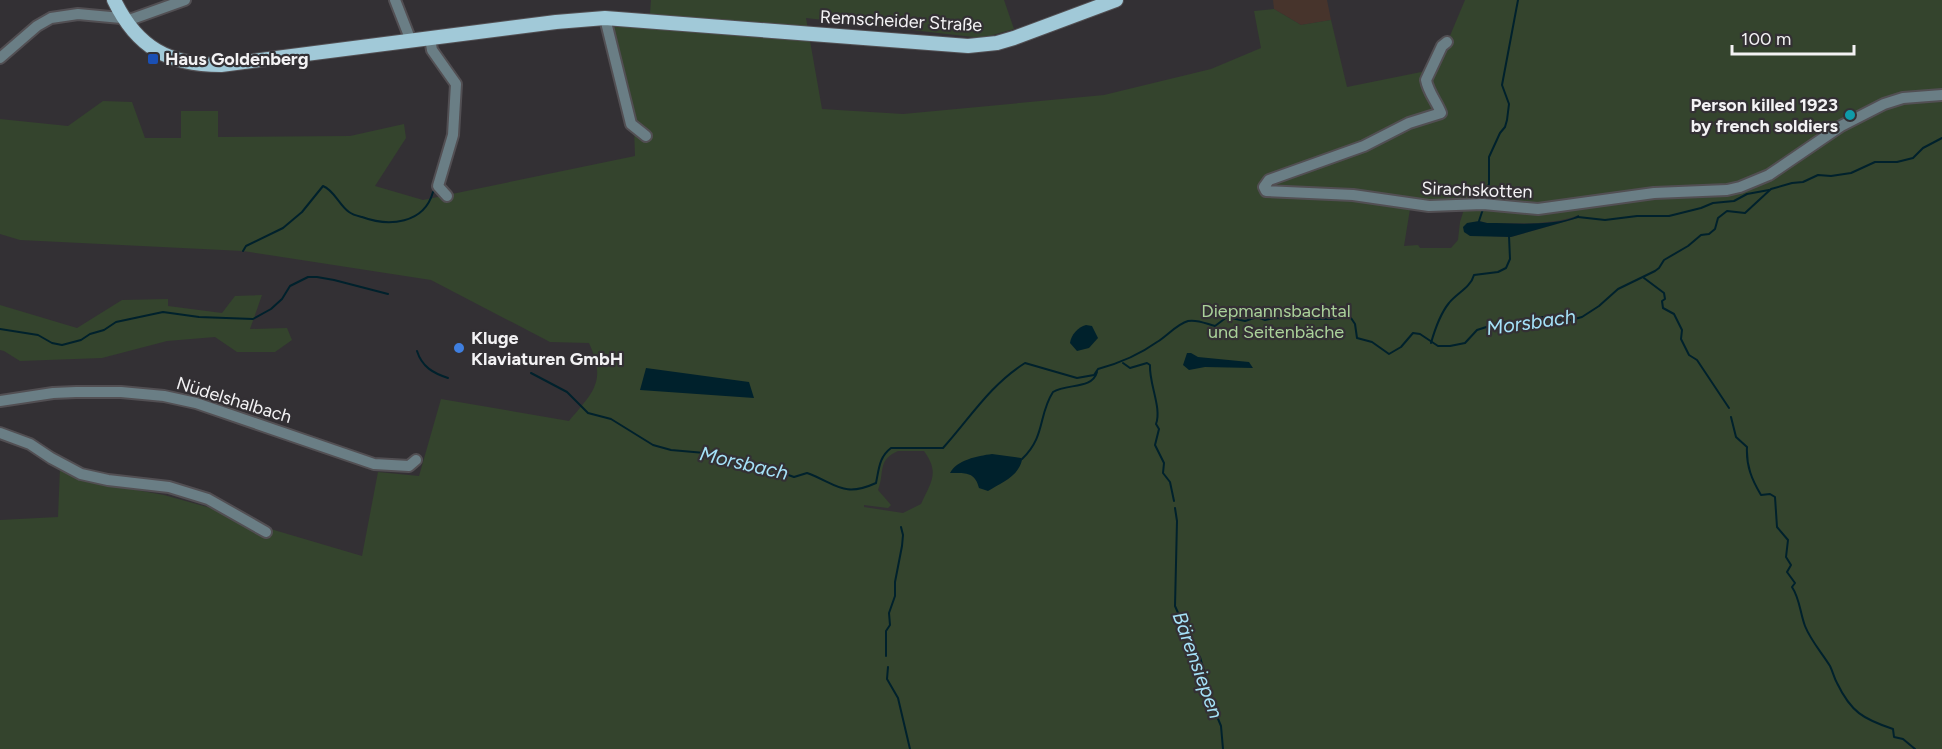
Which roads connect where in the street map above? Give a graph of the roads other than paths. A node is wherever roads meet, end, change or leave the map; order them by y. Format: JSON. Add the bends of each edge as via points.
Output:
{"nodes":[{"id":1,"x":114,"y":0,"type":"edge"},
{"id":2,"x":185,"y":0,"type":"edge"},
{"id":3,"x":394,"y":0,"type":"edge"},
{"id":4,"x":1116,"y":0,"type":"edge"},
{"id":5,"x":605,"y":18,"type":"junction"},
{"id":6,"x":125,"y":19,"type":"junction"},
{"id":7,"x":430,"y":38,"type":"junction"},
{"id":8,"x":411,"y":41,"type":"junction"},
{"id":9,"x":1448,"y":42,"type":"dead end"},
{"id":10,"x":0,"y":58,"type":"edge"},
{"id":11,"x":1942,"y":95,"type":"edge"},
{"id":12,"x":646,"y":136,"type":"dead end"},
{"id":13,"x":447,"y":196,"type":"dead end"},
{"id":14,"x":0,"y":401,"type":"edge"},
{"id":15,"x":0,"y":433,"type":"edge"},
{"id":16,"x":416,"y":460,"type":"dead end"},
{"id":17,"x":266,"y":532,"type":"dead end"}],
"edges":[{"from":1,"to":6,"type":"main road","name":"Remscheider Straße"},
{"from":2,"to":6,"type":"street"},
{"from":3,"to":8,"type":"street"},
{"from":4,"to":5,"type":"main road","name":"Remscheider Straße","via":[[1014,38],[968,46]]},
{"from":5,"to":7,"type":"main road","name":"Remscheider Straße"},
{"from":5,"to":12,"type":"street","via":[[631,124]]},
{"from":6,"to":8,"type":"main road","name":"Remscheider Straße","via":[[156,50],[201,65],[240,64]]},
{"from":6,"to":10,"type":"street","via":[[78,14],[51,18]]},
{"from":7,"to":8,"type":"main road","name":"Remscheider Straße"},
{"from":7,"to":13,"type":"street","via":[[432,50],[456,84],[453,135],[438,186]]},
{"from":9,"to":11,"type":"street","name":"Sirachskotten","via":[[1442,46],[1426,80],[1441,113],[1269,180],[1266,191],[1353,195],[1429,206],[1483,204],[1538,209],[1654,193],[1727,190],[1769,174],[1841,126],[1884,104],[1903,98]]},
{"from":14,"to":16,"type":"street","name":"Nüdelshalbach","via":[[76,392],[164,396],[196,403],[374,464],[409,466]]},
{"from":15,"to":17,"type":"street","via":[[30,444],[81,474],[169,486],[207,500]]}]}
